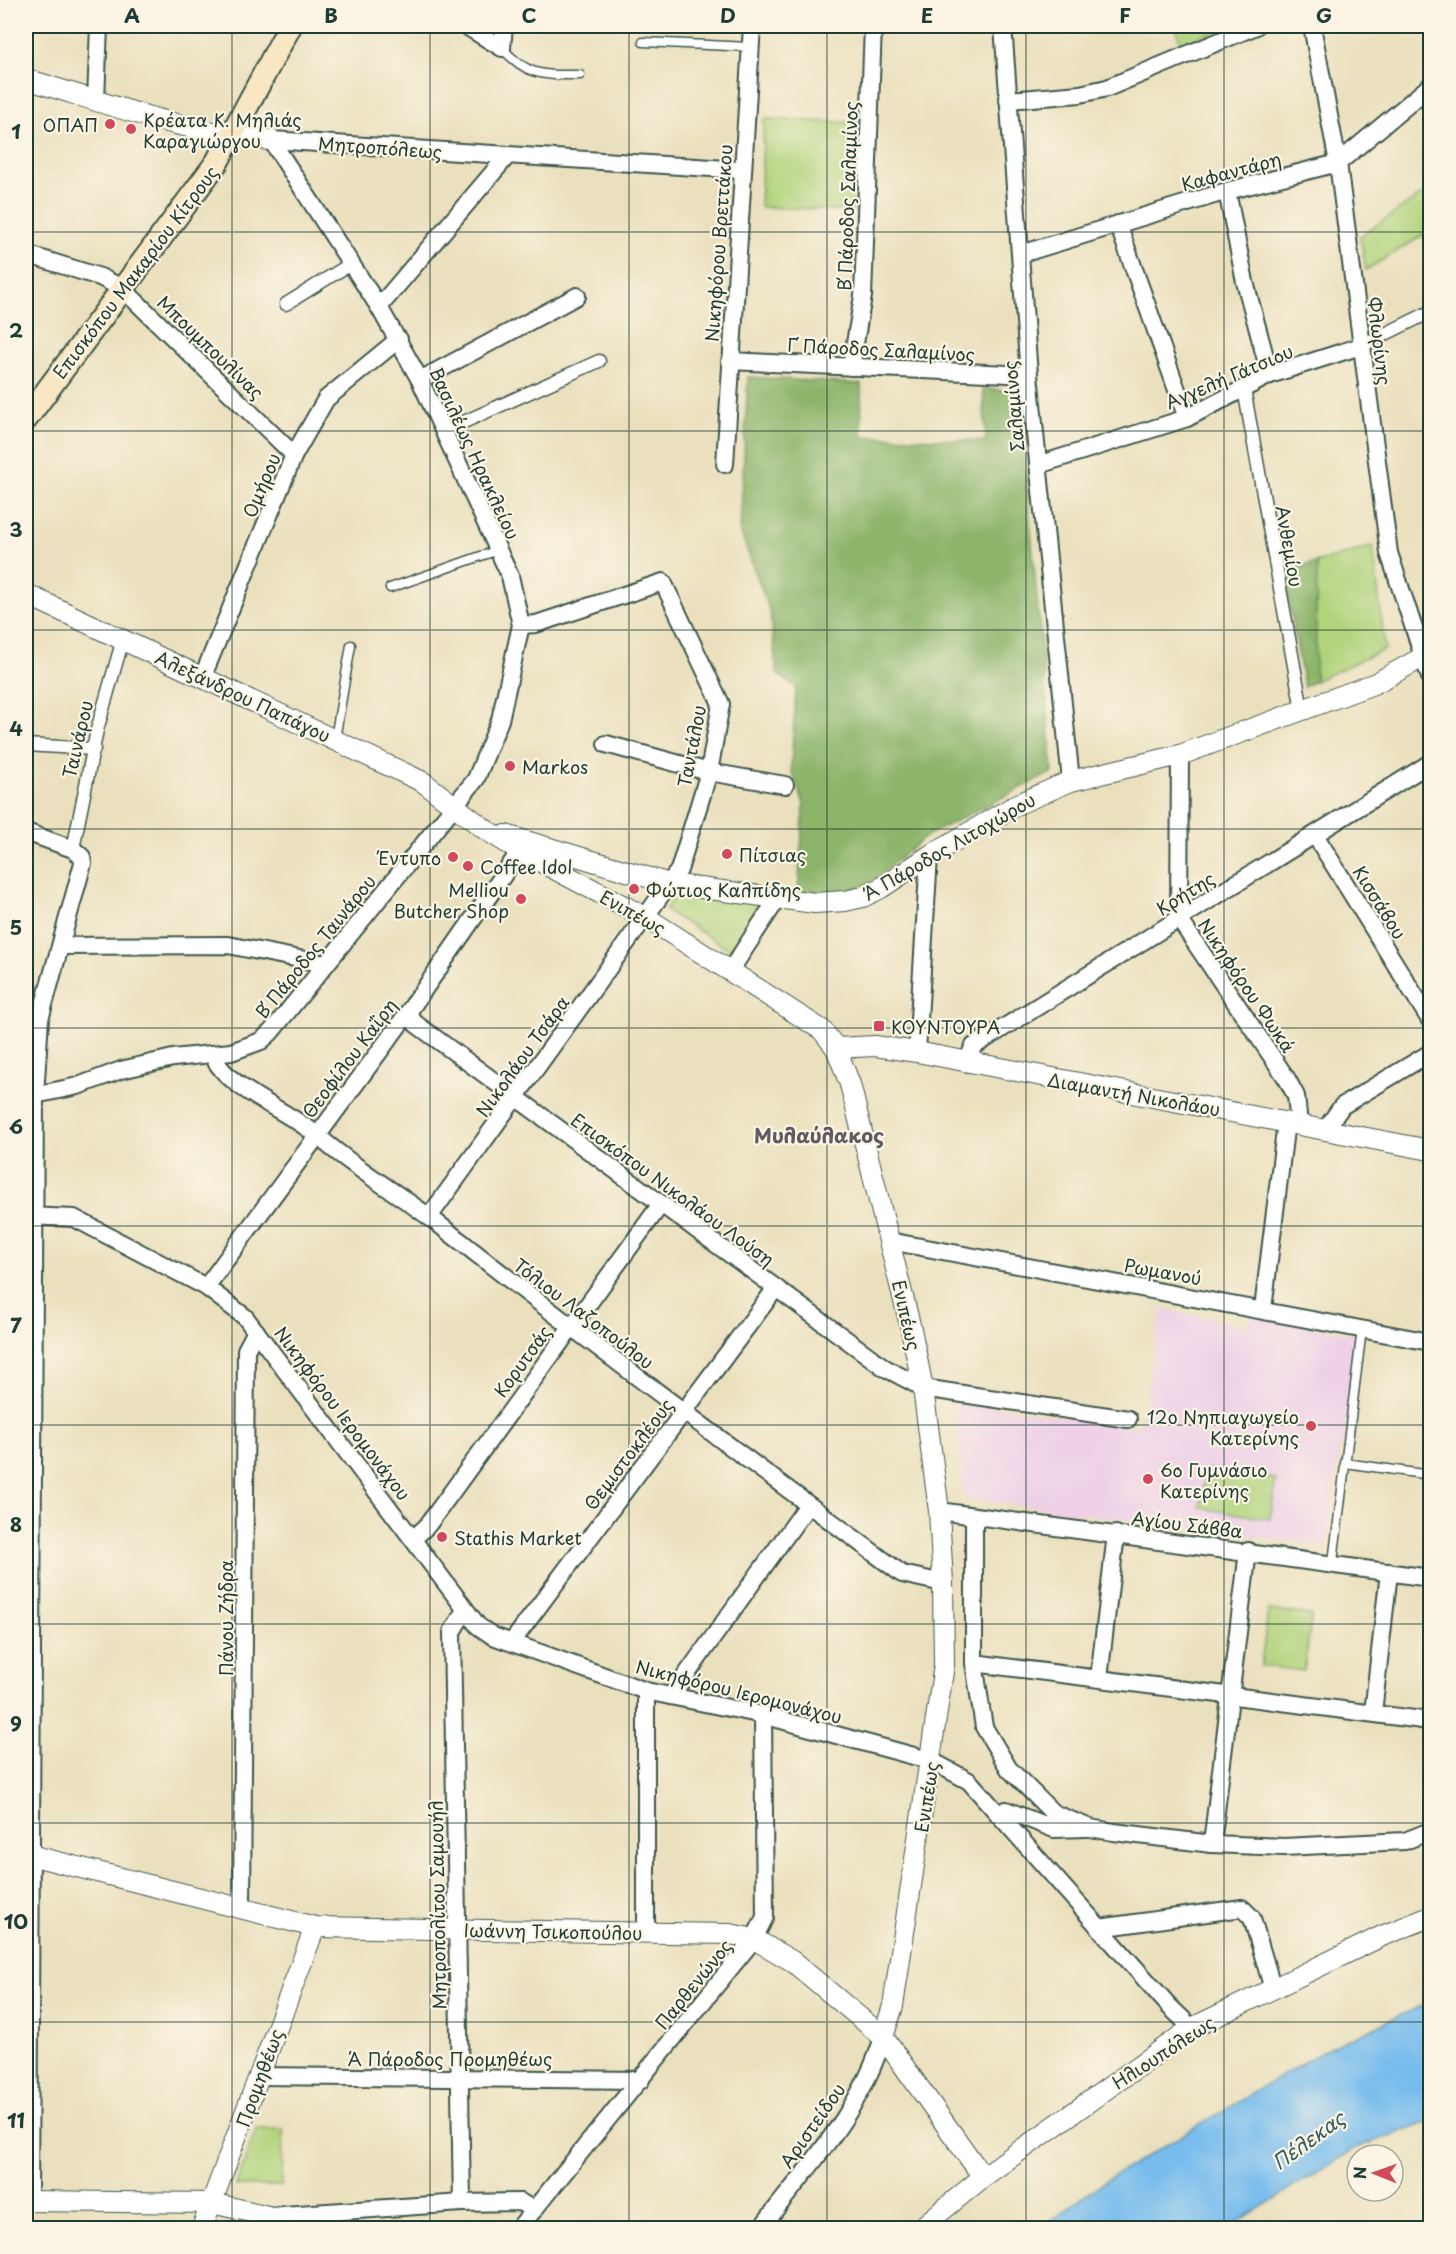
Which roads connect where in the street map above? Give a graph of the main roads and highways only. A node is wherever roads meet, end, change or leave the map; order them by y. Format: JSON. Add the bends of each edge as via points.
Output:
{"nodes":[{"id":1,"x":290,"y":26,"type":"edge"},
{"id":2,"x":26,"y":419,"type":"edge"}],
"edges":[{"from":1,"to":2,"type":"main road","name":"Επισκόπου Μακαρίου Κίτρους","via":[[218,162]]}]}
